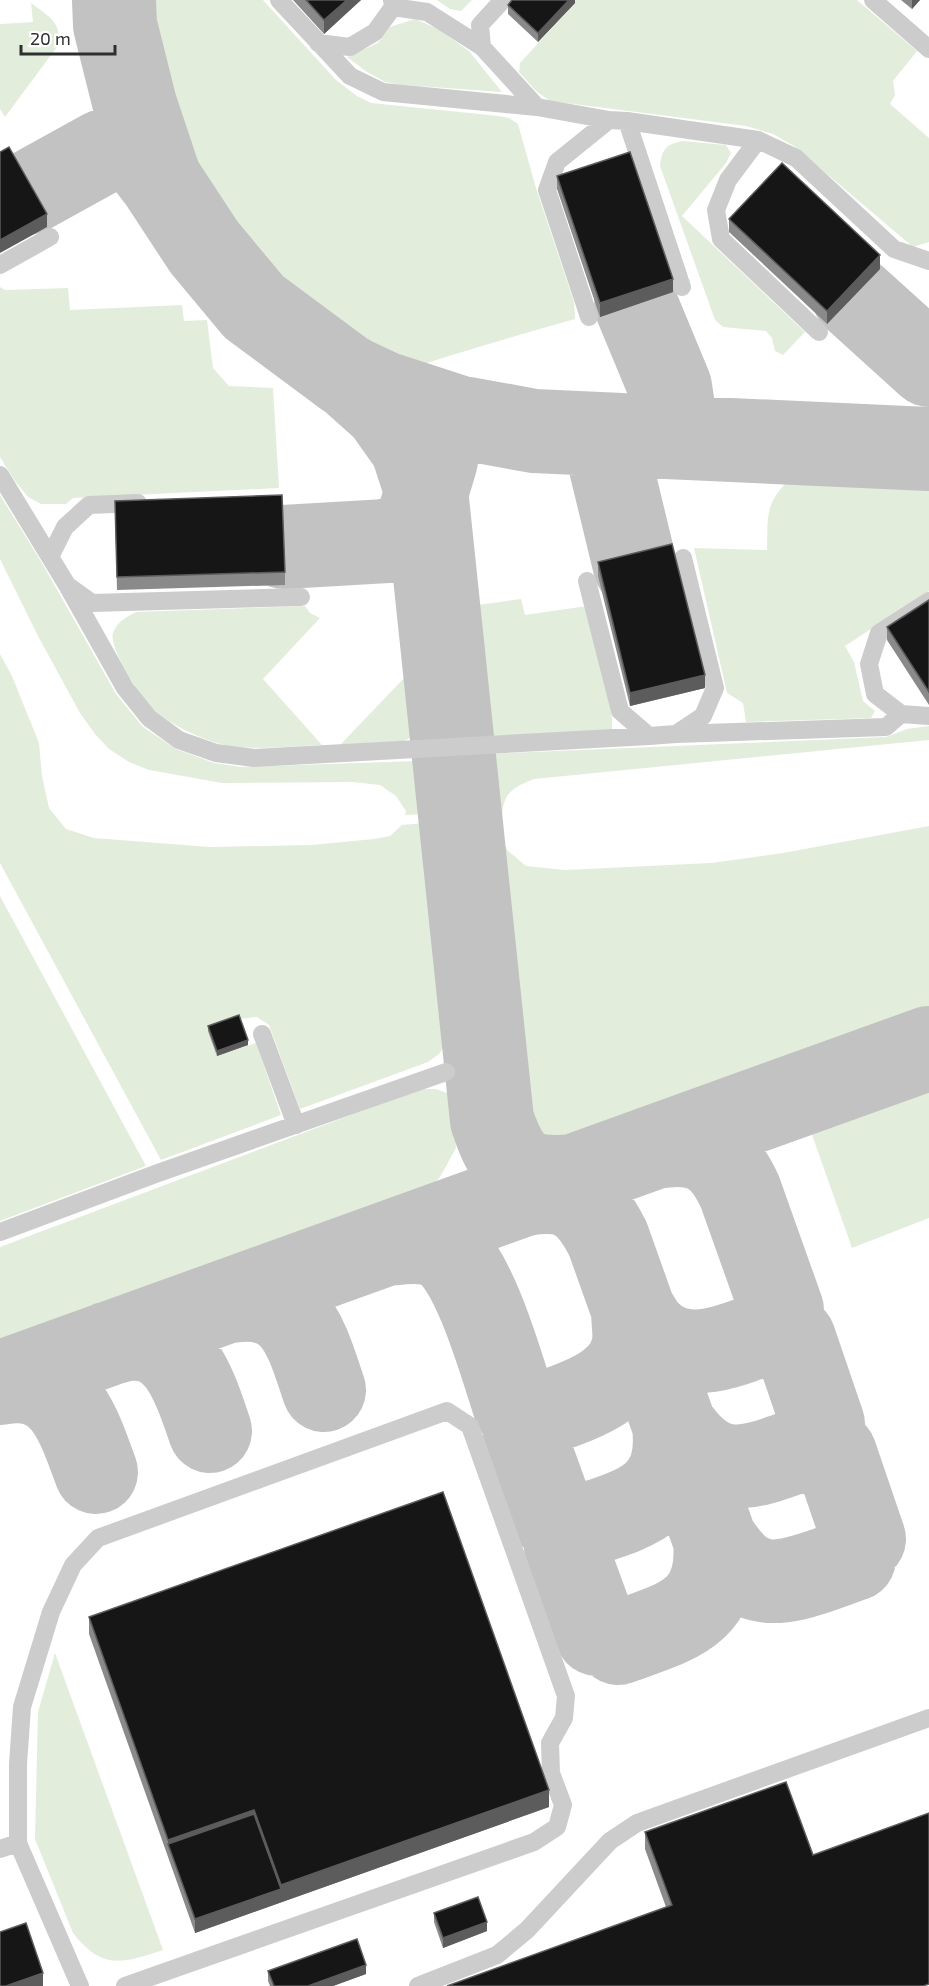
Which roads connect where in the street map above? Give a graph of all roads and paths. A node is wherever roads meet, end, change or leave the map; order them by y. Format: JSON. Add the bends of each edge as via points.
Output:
{"nodes":[{"id":1,"x":279,"y":0,"type":"edge"},
{"id":2,"x":503,"y":0,"type":"edge"},
{"id":3,"x":873,"y":0,"type":"edge"},
{"id":4,"x":393,"y":4,"type":"edge"},
{"id":5,"x":318,"y":42,"type":"junction"},
{"id":6,"x":482,"y":48,"type":"junction"},
{"id":7,"x":929,"y":49,"type":"edge"},
{"id":8,"x":537,"y":107,"type":"junction"},
{"id":9,"x":618,"y":121,"type":"junction"},
{"id":10,"x":758,"y":140,"type":"junction"},
{"id":11,"x":50,"y":237,"type":"dead end"},
{"id":12,"x":929,"y":261,"type":"edge"},
{"id":13,"x":0,"y":265,"type":"edge"},
{"id":14,"x":682,"y":287,"type":"dead end"},
{"id":15,"x":589,"y":317,"type":"dead end"},
{"id":16,"x":819,"y":332,"type":"dead end"},
{"id":17,"x":0,"y":476,"type":"edge"},
{"id":18,"x":160,"y":503,"type":"edge"},
{"id":19,"x":50,"y":557,"type":"junction"},
{"id":20,"x":683,"y":558,"type":"dead end"},
{"id":21,"x":587,"y":580,"type":"dead end"},
{"id":22,"x":67,"y":585,"type":"junction"},
{"id":23,"x":301,"y":597,"type":"dead end"},
{"id":24,"x":929,"y":601,"type":"edge"},
{"id":25,"x":901,"y":714,"type":"junction"},
{"id":26,"x":929,"y":716,"type":"edge"},
{"id":27,"x":676,"y":734,"type":"junction"},
{"id":28,"x":649,"y":736,"type":"junction"},
{"id":29,"x":262,"y":1034,"type":"dead end"},
{"id":30,"x":446,"y":1072,"type":"dead end"},
{"id":31,"x":296,"y":1125,"type":"junction"},
{"id":32,"x":0,"y":1232,"type":"edge"},
{"id":33,"x":929,"y":1718,"type":"edge"},
{"id":34,"x":18,"y":1843,"type":"junction"},
{"id":35,"x":0,"y":1849,"type":"edge"},
{"id":36,"x":80,"y":1986,"type":"edge"},
{"id":37,"x":125,"y":1986,"type":"edge"},
{"id":38,"x":418,"y":1986,"type":"edge"}],
"edges":[{"from":1,"to":5,"type":"lane"},
{"from":2,"to":6,"type":"lane","via":[[480,25]]},
{"from":3,"to":7,"type":"lane"},
{"from":4,"to":5,"type":"lane","via":[[375,32],[350,47]]},
{"from":4,"to":6,"type":"lane","via":[[427,12]]},
{"from":5,"to":8,"type":"lane","via":[[350,76],[383,92]]},
{"from":6,"to":8,"type":"lane"},
{"from":8,"to":9,"type":"lane"},
{"from":9,"to":10,"type":"lane"},
{"from":9,"to":14,"type":"lane"},
{"from":9,"to":15,"type":"lane","via":[[556,162],[547,190]]},
{"from":10,"to":12,"type":"lane","via":[[796,158],[894,249]]},
{"from":10,"to":16,"type":"lane","via":[[728,180],[716,210],[721,239]]},
{"from":11,"to":13,"type":"lane"},
{"from":17,"to":19,"type":"lane"},
{"from":18,"to":19,"type":"lane","via":[[88,505],[65,527]]},
{"from":19,"to":22,"type":"lane"},
{"from":20,"to":27,"type":"lane","via":[[715,688],[703,716]]},
{"from":21,"to":28,"type":"lane","via":[[620,711]]},
{"from":22,"to":23,"type":"lane","via":[[92,603]]},
{"from":22,"to":28,"type":"lane","via":[[124,688],[148,718],[179,740],[216,753],[254,758]]},
{"from":24,"to":25,"type":"lane","via":[[879,633],[869,664],[875,694]]},
{"from":25,"to":26,"type":"lane"},
{"from":25,"to":27,"type":"lane","via":[[886,727]]},
{"from":27,"to":28,"type":"lane"},
{"from":29,"to":31,"type":"lane"},
{"from":30,"to":31,"type":"lane"},
{"from":31,"to":32,"type":"lane"},
{"from":33,"to":38,"type":"lane","via":[[637,1823],[610,1841],[527,1930],[496,1955]]},
{"from":34,"to":35,"type":"lane"},
{"from":34,"to":36,"type":"lane"},
{"from":34,"to":37,"type":"lane","via":[[22,1707],[51,1612],[73,1565],[98,1538],[447,1412],[470,1426],[566,1696],[564,1718],[550,1743],[551,1773],[562,1805],[557,1827],[534,1842]]}]}
